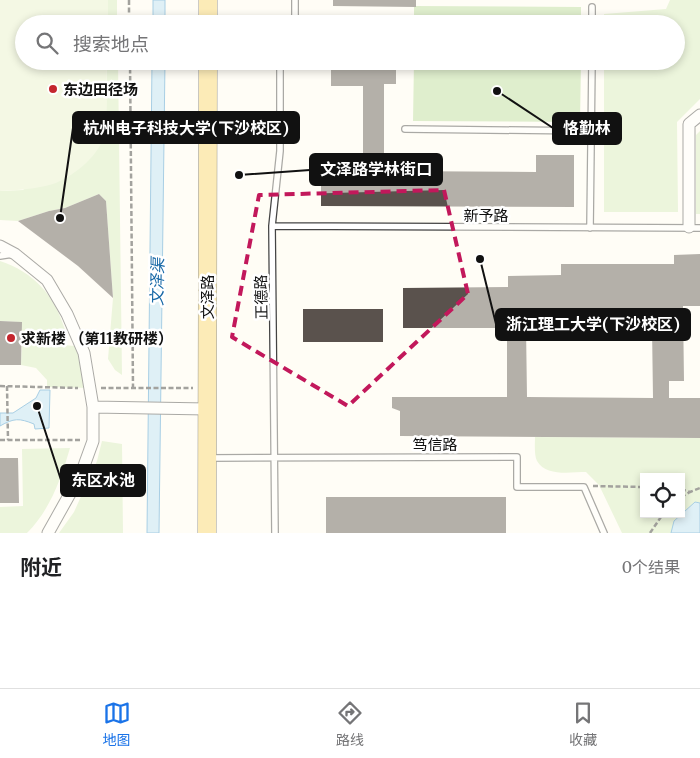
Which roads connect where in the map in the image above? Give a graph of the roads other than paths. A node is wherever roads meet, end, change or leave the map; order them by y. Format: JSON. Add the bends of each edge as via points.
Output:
{"nodes":[{"id":1,"x":208,"y":0,"type":"edge"},
{"id":2,"x":295,"y":0,"type":"edge"},
{"id":3,"x":592,"y":7,"type":"dead end"},
{"id":4,"x":208,"y":15,"type":"edge"},
{"id":5,"x":295,"y":15,"type":"edge"},
{"id":6,"x":592,"y":15,"type":"edge"},
{"id":7,"x":208,"y":70,"type":"edge"},
{"id":8,"x":280,"y":70,"type":"edge"},
{"id":9,"x":592,"y":70,"type":"edge"},
{"id":10,"x":700,"y":114,"type":"edge"},
{"id":11,"x":405,"y":129,"type":"dead end"},
{"id":12,"x":591,"y":131,"type":"junction"},
{"id":13,"x":272,"y":226,"type":"junction"},
{"id":14,"x":590,"y":228,"type":"junction"},
{"id":15,"x":694,"y":228,"type":"edge"},
{"id":16,"x":0,"y":246,"type":"edge"},
{"id":17,"x":14,"y":254,"type":"junction"},
{"id":18,"x":0,"y":256,"type":"edge"},
{"id":19,"x":93,"y":407,"type":"junction"},
{"id":20,"x":207,"y":409,"type":"junction"},
{"id":21,"x":275,"y":457,"type":"junction"},
{"id":22,"x":206,"y":458,"type":"junction"},
{"id":23,"x":48,"y":533,"type":"edge"},
{"id":24,"x":207,"y":533,"type":"edge"},
{"id":25,"x":275,"y":533,"type":"edge"},
{"id":26,"x":604,"y":533,"type":"edge"}],
"edges":[{"from":1,"to":4,"type":"main road"},
{"from":2,"to":5,"type":"lane"},
{"from":3,"to":6,"type":"lane"},
{"from":7,"to":20,"type":"main road","name":"文泽路"},
{"from":8,"to":13,"type":"lane","name":"正德路","via":[[280,151]]},
{"from":9,"to":12,"type":"lane"},
{"from":10,"to":15,"type":"street","via":[[689,124]]},
{"from":11,"to":12,"type":"lane"},
{"from":12,"to":14,"type":"lane"},
{"from":13,"to":14,"type":"lane","name":"新予路"},
{"from":13,"to":21,"type":"lane","name":"正德路"},
{"from":14,"to":15,"type":"lane","name":"新予路"},
{"from":16,"to":17,"type":"street"},
{"from":17,"to":18,"type":"lane"},
{"from":17,"to":19,"type":"street","via":[[47,280],[67,314],[84,353]]},
{"from":19,"to":20,"type":"street"},
{"from":19,"to":23,"type":"street","via":[[93,440],[82,474]]},
{"from":20,"to":22,"type":"main road","name":"文泽路"},
{"from":21,"to":22,"type":"lane","name":"笃信路"},
{"from":21,"to":25,"type":"lane","name":"正德路"},
{"from":21,"to":26,"type":"lane","name":"笃信路","via":[[517,457],[517,487],[584,487]]},
{"from":22,"to":24,"type":"main road","name":"文泽路"}]}
